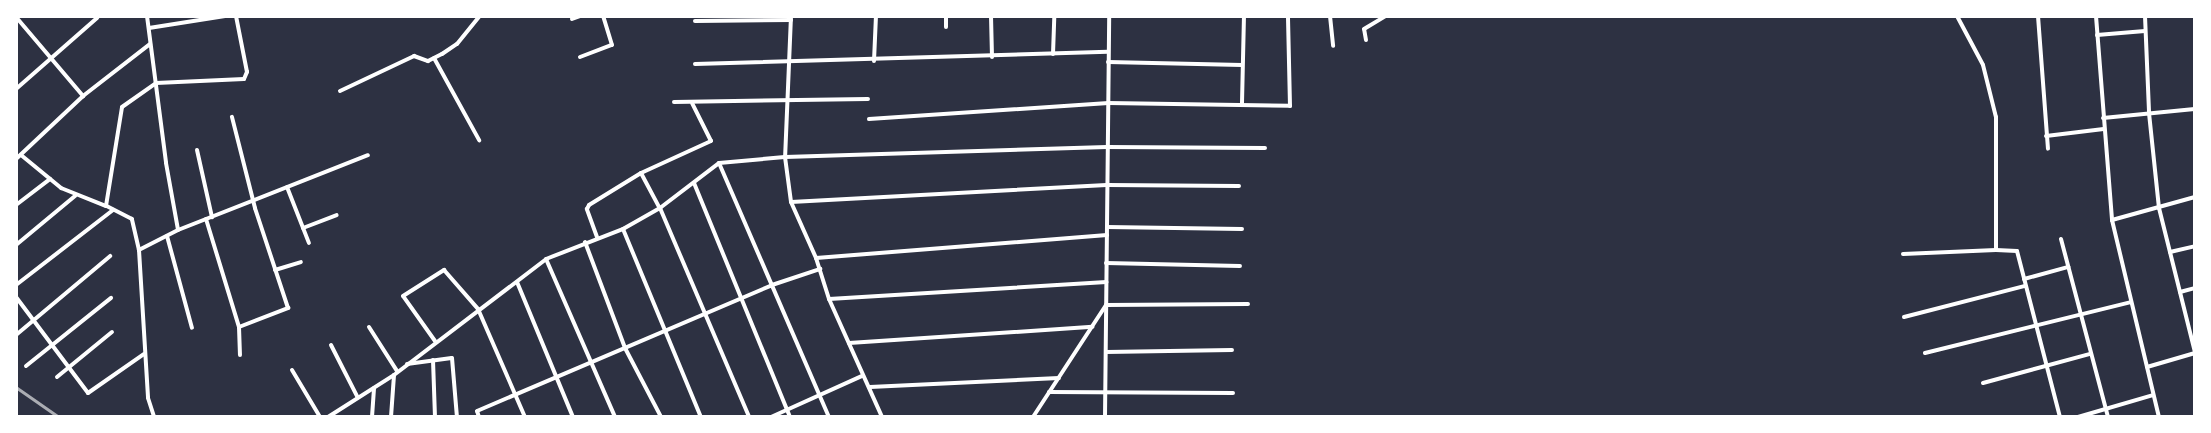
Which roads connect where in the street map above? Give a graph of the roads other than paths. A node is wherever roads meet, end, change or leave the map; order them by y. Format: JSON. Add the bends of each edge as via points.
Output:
{"nodes":[{"id":1,"x":147,"y":16,"type":"edge"},
{"id":2,"x":225,"y":16,"type":"edge"},
{"id":3,"x":236,"y":16,"type":"edge"},
{"id":4,"x":480,"y":16,"type":"edge"},
{"id":5,"x":580,"y":16,"type":"edge"},
{"id":6,"x":604,"y":16,"type":"edge"},
{"id":7,"x":876,"y":16,"type":"edge"},
{"id":8,"x":946,"y":16,"type":"edge"},
{"id":9,"x":991,"y":16,"type":"edge"},
{"id":10,"x":1054,"y":16,"type":"edge"},
{"id":11,"x":1109,"y":16,"type":"edge"},
{"id":12,"x":1244,"y":16,"type":"edge"},
{"id":13,"x":1288,"y":16,"type":"edge"},
{"id":14,"x":1330,"y":16,"type":"edge"},
{"id":15,"x":1386,"y":16,"type":"edge"},
{"id":16,"x":1957,"y":16,"type":"edge"},
{"id":17,"x":2038,"y":16,"type":"edge"},
{"id":18,"x":2096,"y":16,"type":"edge"},
{"id":19,"x":2145,"y":16,"type":"edge"},
{"id":20,"x":18,"y":18,"type":"edge"},
{"id":21,"x":97,"y":18,"type":"dead end"},
{"id":22,"x":791,"y":18,"type":"edge"},
{"id":23,"x":572,"y":19,"type":"dead end"},
{"id":24,"x":695,"y":21,"type":"dead end"},
{"id":25,"x":946,"y":27,"type":"dead end"},
{"id":26,"x":149,"y":28,"type":"junction"},
{"id":27,"x":2145,"y":31,"type":"junction"},
{"id":28,"x":2097,"y":35,"type":"junction"},
{"id":29,"x":1366,"y":40,"type":"dead end"},
{"id":30,"x":150,"y":44,"type":"junction"},
{"id":31,"x":1333,"y":46,"type":"dead end"},
{"id":32,"x":1108,"y":52,"type":"junction"},
{"id":33,"x":1053,"y":54,"type":"junction"},
{"id":34,"x":992,"y":57,"type":"junction"},
{"id":35,"x":434,"y":58,"type":"junction"},
{"id":36,"x":580,"y":58,"type":"dead end"},
{"id":37,"x":49,"y":59,"type":"junction"},
{"id":38,"x":874,"y":61,"type":"junction"},
{"id":39,"x":790,"y":62,"type":"junction"},
{"id":40,"x":1108,"y":62,"type":"junction"},
{"id":41,"x":695,"y":64,"type":"dead end"},
{"id":42,"x":1242,"y":65,"type":"junction"},
{"id":43,"x":156,"y":83,"type":"junction"},
{"id":44,"x":16,"y":88,"type":"edge"},
{"id":45,"x":340,"y":91,"type":"dead end"},
{"id":46,"x":83,"y":96,"type":"junction"},
{"id":47,"x":868,"y":99,"type":"dead end"},
{"id":48,"x":789,"y":100,"type":"junction"},
{"id":49,"x":674,"y":102,"type":"dead end"},
{"id":50,"x":692,"y":103,"type":"junction"},
{"id":51,"x":1108,"y":103,"type":"junction"},
{"id":52,"x":1242,"y":103,"type":"junction"},
{"id":53,"x":2195,"y":109,"type":"edge"},
{"id":54,"x":2149,"y":113,"type":"junction"},
{"id":55,"x":232,"y":117,"type":"dead end"},
{"id":56,"x":2103,"y":118,"type":"junction"},
{"id":57,"x":869,"y":119,"type":"dead end"},
{"id":58,"x":2104,"y":128,"type":"junction"},
{"id":59,"x":2046,"y":136,"type":"junction"},
{"id":60,"x":479,"y":140,"type":"dead end"},
{"id":61,"x":1108,"y":147,"type":"junction"},
{"id":62,"x":1265,"y":148,"type":"dead end"},
{"id":63,"x":2048,"y":149,"type":"dead end"},
{"id":64,"x":197,"y":150,"type":"dead end"},
{"id":65,"x":21,"y":155,"type":"junction"},
{"id":66,"x":368,"y":156,"type":"dead end"},
{"id":67,"x":786,"y":157,"type":"junction"},
{"id":68,"x":16,"y":159,"type":"edge"},
{"id":69,"x":719,"y":163,"type":"junction"},
{"id":70,"x":641,"y":173,"type":"junction"},
{"id":71,"x":50,"y":179,"type":"junction"},
{"id":72,"x":694,"y":184,"type":"junction"},
{"id":73,"x":1107,"y":185,"type":"junction"},
{"id":74,"x":1239,"y":186,"type":"dead end"},
{"id":75,"x":287,"y":187,"type":"junction"},
{"id":76,"x":75,"y":196,"type":"junction"},
{"id":77,"x":2195,"y":197,"type":"edge"},
{"id":78,"x":253,"y":198,"type":"junction"},
{"id":79,"x":791,"y":202,"type":"junction"},
{"id":80,"x":16,"y":205,"type":"edge"},
{"id":81,"x":106,"y":206,"type":"junction"},
{"id":82,"x":660,"y":208,"type":"junction"},
{"id":83,"x":2160,"y":208,"type":"junction"},
{"id":84,"x":113,"y":210,"type":"junction"},
{"id":85,"x":337,"y":215,"type":"dead end"},
{"id":86,"x":212,"y":217,"type":"junction"},
{"id":87,"x":206,"y":219,"type":"junction"},
{"id":88,"x":2112,"y":220,"type":"junction"},
{"id":89,"x":1107,"y":227,"type":"junction"},
{"id":90,"x":303,"y":228,"type":"junction"},
{"id":91,"x":623,"y":229,"type":"junction"},
{"id":92,"x":1242,"y":229,"type":"dead end"},
{"id":93,"x":178,"y":230,"type":"junction"},
{"id":94,"x":166,"y":236,"type":"junction"},
{"id":95,"x":1107,"y":236,"type":"junction"},
{"id":96,"x":597,"y":237,"type":"junction"},
{"id":97,"x":2060,"y":238,"type":"dead end"},
{"id":98,"x":585,"y":242,"type":"junction"},
{"id":99,"x":309,"y":243,"type":"dead end"},
{"id":100,"x":16,"y":245,"type":"edge"},
{"id":101,"x":2195,"y":246,"type":"edge"},
{"id":102,"x":138,"y":250,"type":"junction"},
{"id":103,"x":1996,"y":250,"type":"junction"},
{"id":104,"x":2170,"y":252,"type":"junction"},
{"id":105,"x":1902,"y":254,"type":"dead end"},
{"id":106,"x":110,"y":256,"type":"dead end"},
{"id":107,"x":816,"y":258,"type":"junction"},
{"id":108,"x":546,"y":260,"type":"junction"},
{"id":109,"x":301,"y":262,"type":"dead end"},
{"id":110,"x":1106,"y":263,"type":"junction"},
{"id":111,"x":1240,"y":266,"type":"dead end"},
{"id":112,"x":2068,"y":268,"type":"junction"},
{"id":113,"x":820,"y":269,"type":"junction"},
{"id":114,"x":276,"y":270,"type":"junction"},
{"id":115,"x":2024,"y":279,"type":"junction"},
{"id":116,"x":516,"y":282,"type":"junction"},
{"id":117,"x":1106,"y":282,"type":"junction"},
{"id":118,"x":16,"y":285,"type":"edge"},
{"id":119,"x":772,"y":285,"type":"junction"},
{"id":120,"x":2025,"y":286,"type":"junction"},
{"id":121,"x":2195,"y":288,"type":"edge"},
{"id":122,"x":2180,"y":292,"type":"junction"},
{"id":123,"x":16,"y":297,"type":"edge"},
{"id":124,"x":111,"y":298,"type":"dead end"},
{"id":125,"x":742,"y":298,"type":"junction"},
{"id":126,"x":829,"y":299,"type":"junction"},
{"id":127,"x":2131,"y":302,"type":"junction"},
{"id":128,"x":1248,"y":304,"type":"dead end"},
{"id":129,"x":1106,"y":305,"type":"junction"},
{"id":130,"x":478,"y":309,"type":"junction"},
{"id":131,"x":705,"y":314,"type":"junction"},
{"id":132,"x":2080,"y":315,"type":"junction"},
{"id":133,"x":1904,"y":317,"type":"dead end"},
{"id":134,"x":32,"y":321,"type":"junction"},
{"id":135,"x":239,"y":327,"type":"junction"},
{"id":136,"x":369,"y":327,"type":"dead end"},
{"id":137,"x":1092,"y":327,"type":"junction"},
{"id":138,"x":2036,"y":327,"type":"junction"},
{"id":139,"x":192,"y":328,"type":"dead end"},
{"id":140,"x":2195,"y":328,"type":"edge"},
{"id":141,"x":2188,"y":330,"type":"junction"},
{"id":142,"x":666,"y":331,"type":"junction"},
{"id":143,"x":112,"y":332,"type":"dead end"},
{"id":144,"x":16,"y":335,"type":"edge"},
{"id":145,"x":435,"y":342,"type":"junction"},
{"id":146,"x":849,"y":343,"type":"junction"},
{"id":147,"x":51,"y":344,"type":"junction"},
{"id":148,"x":331,"y":345,"type":"dead end"},
{"id":149,"x":626,"y":348,"type":"junction"},
{"id":150,"x":1232,"y":350,"type":"dead end"},
{"id":151,"x":1106,"y":352,"type":"junction"},
{"id":152,"x":1925,"y":353,"type":"dead end"},
{"id":153,"x":2195,"y":353,"type":"edge"},
{"id":154,"x":144,"y":354,"type":"junction"},
{"id":155,"x":240,"y":354,"type":"dead end"},
{"id":156,"x":2090,"y":354,"type":"junction"},
{"id":157,"x":432,"y":360,"type":"junction"},
{"id":158,"x":591,"y":362,"type":"junction"},
{"id":159,"x":404,"y":364,"type":"junction"},
{"id":160,"x":26,"y":366,"type":"dead end"},
{"id":161,"x":2047,"y":366,"type":"junction"},
{"id":162,"x":2147,"y":367,"type":"junction"},
{"id":163,"x":68,"y":368,"type":"junction"},
{"id":164,"x":292,"y":370,"type":"dead end"},
{"id":165,"x":397,"y":371,"type":"junction"},
{"id":166,"x":394,"y":375,"type":"junction"},
{"id":167,"x":862,"y":376,"type":"junction"},
{"id":168,"x":57,"y":377,"type":"dead end"},
{"id":169,"x":556,"y":377,"type":"junction"},
{"id":170,"x":1059,"y":378,"type":"junction"},
{"id":171,"x":1983,"y":383,"type":"dead end"},
{"id":172,"x":870,"y":387,"type":"junction"},
{"id":173,"x":374,"y":388,"type":"junction"},
{"id":174,"x":1106,"y":390,"type":"junction"},
{"id":175,"x":1049,"y":392,"type":"junction"},
{"id":176,"x":1233,"y":393,"type":"dead end"},
{"id":177,"x":515,"y":395,"type":"junction"},
{"id":178,"x":820,"y":395,"type":"junction"},
{"id":179,"x":2153,"y":395,"type":"junction"},
{"id":180,"x":358,"y":398,"type":"junction"},
{"id":181,"x":787,"y":409,"type":"junction"},
{"id":182,"x":2106,"y":409,"type":"junction"},
{"id":183,"x":154,"y":417,"type":"edge"},
{"id":184,"x":320,"y":417,"type":"edge"},
{"id":185,"x":328,"y":417,"type":"edge"},
{"id":186,"x":372,"y":417,"type":"edge"},
{"id":187,"x":391,"y":417,"type":"edge"},
{"id":188,"x":435,"y":417,"type":"edge"},
{"id":189,"x":457,"y":417,"type":"edge"},
{"id":190,"x":479,"y":417,"type":"edge"},
{"id":191,"x":525,"y":417,"type":"edge"},
{"id":192,"x":573,"y":417,"type":"edge"},
{"id":193,"x":616,"y":417,"type":"edge"},
{"id":194,"x":661,"y":417,"type":"edge"},
{"id":195,"x":700,"y":417,"type":"edge"},
{"id":196,"x":749,"y":417,"type":"edge"},
{"id":197,"x":771,"y":417,"type":"edge"},
{"id":198,"x":790,"y":417,"type":"edge"},
{"id":199,"x":829,"y":417,"type":"edge"},
{"id":200,"x":882,"y":417,"type":"edge"},
{"id":201,"x":1032,"y":417,"type":"edge"},
{"id":202,"x":1105,"y":417,"type":"edge"},
{"id":203,"x":2060,"y":417,"type":"edge"},
{"id":204,"x":2078,"y":417,"type":"edge"},
{"id":205,"x":2108,"y":417,"type":"edge"},
{"id":206,"x":2159,"y":417,"type":"edge"}],
"edges":[{"from":1,"to":26,"type":"street"},
{"from":2,"to":26,"type":"street"},
{"from":3,"to":43,"type":"street","via":[[247,72],[244,79]]},
{"from":4,"to":35,"type":"street","via":[[457,44]]},
{"from":5,"to":23,"type":"street"},
{"from":6,"to":36,"type":"street","via":[[612,45]]},
{"from":7,"to":38,"type":"street"},
{"from":8,"to":25,"type":"street"},
{"from":9,"to":34,"type":"street"},
{"from":10,"to":33,"type":"street"},
{"from":11,"to":32,"type":"street"},
{"from":12,"to":42,"type":"street"},
{"from":13,"to":52,"type":"street","via":[[1290,106]]},
{"from":14,"to":31,"type":"street"},
{"from":15,"to":29,"type":"street","via":[[1364,29]]},
{"from":16,"to":103,"type":"street","via":[[1983,65],[1996,117]]},
{"from":17,"to":59,"type":"street"},
{"from":18,"to":28,"type":"street"},
{"from":19,"to":27,"type":"street"},
{"from":20,"to":37,"type":"street"},
{"from":21,"to":37,"type":"street"},
{"from":22,"to":24,"type":"street"},
{"from":22,"to":39,"type":"street"},
{"from":26,"to":30,"type":"street"},
{"from":27,"to":28,"type":"street"},
{"from":27,"to":54,"type":"street"},
{"from":28,"to":56,"type":"street"},
{"from":30,"to":43,"type":"street"},
{"from":30,"to":46,"type":"street"},
{"from":32,"to":33,"type":"street"},
{"from":32,"to":40,"type":"street"},
{"from":33,"to":34,"type":"street"},
{"from":34,"to":38,"type":"street"},
{"from":35,"to":45,"type":"street","via":[[422,60],[414,56]]},
{"from":35,"to":60,"type":"street"},
{"from":37,"to":44,"type":"street"},
{"from":37,"to":46,"type":"street"},
{"from":38,"to":39,"type":"street"},
{"from":39,"to":41,"type":"street"},
{"from":39,"to":48,"type":"street"},
{"from":40,"to":42,"type":"street"},
{"from":40,"to":51,"type":"street"},
{"from":42,"to":52,"type":"street"},
{"from":43,"to":81,"type":"street","via":[[122,107]]},
{"from":43,"to":93,"type":"street"},
{"from":46,"to":65,"type":"street"},
{"from":47,"to":48,"type":"street"},
{"from":48,"to":50,"type":"street"},
{"from":48,"to":67,"type":"street"},
{"from":49,"to":50,"type":"street"},
{"from":50,"to":70,"type":"street","via":[[711,141]]},
{"from":51,"to":52,"type":"street"},
{"from":51,"to":57,"type":"street"},
{"from":51,"to":61,"type":"street"},
{"from":53,"to":54,"type":"street"},
{"from":54,"to":56,"type":"street"},
{"from":54,"to":83,"type":"street"},
{"from":55,"to":78,"type":"street"},
{"from":56,"to":58,"type":"street"},
{"from":58,"to":59,"type":"street"},
{"from":58,"to":88,"type":"street"},
{"from":59,"to":63,"type":"street"},
{"from":61,"to":62,"type":"street"},
{"from":61,"to":67,"type":"street"},
{"from":61,"to":73,"type":"street"},
{"from":64,"to":86,"type":"street"},
{"from":65,"to":68,"type":"street"},
{"from":65,"to":71,"type":"street"},
{"from":66,"to":75,"type":"street"},
{"from":67,"to":69,"type":"street"},
{"from":67,"to":79,"type":"street"},
{"from":69,"to":72,"type":"street"},
{"from":69,"to":119,"type":"street"},
{"from":70,"to":82,"type":"street"},
{"from":70,"to":96,"type":"street","via":[[589,205],[587,209]]},
{"from":71,"to":76,"type":"street"},
{"from":71,"to":80,"type":"street"},
{"from":72,"to":82,"type":"street"},
{"from":72,"to":125,"type":"street"},
{"from":73,"to":74,"type":"street"},
{"from":73,"to":79,"type":"street"},
{"from":73,"to":89,"type":"street"},
{"from":75,"to":78,"type":"street"},
{"from":75,"to":90,"type":"street"},
{"from":76,"to":81,"type":"street"},
{"from":76,"to":100,"type":"street"},
{"from":77,"to":83,"type":"street"},
{"from":78,"to":86,"type":"street"},
{"from":78,"to":114,"type":"street"},
{"from":79,"to":107,"type":"street"},
{"from":81,"to":84,"type":"street"},
{"from":82,"to":91,"type":"street"},
{"from":82,"to":131,"type":"street"},
{"from":83,"to":88,"type":"street"},
{"from":83,"to":104,"type":"street"},
{"from":84,"to":102,"type":"street","via":[[132,219]]},
{"from":84,"to":118,"type":"street"},
{"from":85,"to":90,"type":"street"},
{"from":86,"to":87,"type":"street"},
{"from":87,"to":93,"type":"street"},
{"from":87,"to":135,"type":"street"},
{"from":88,"to":127,"type":"street"},
{"from":89,"to":92,"type":"street"},
{"from":89,"to":95,"type":"street"},
{"from":90,"to":99,"type":"street"},
{"from":91,"to":96,"type":"street"},
{"from":91,"to":142,"type":"street"},
{"from":93,"to":94,"type":"street"},
{"from":94,"to":102,"type":"street"},
{"from":94,"to":139,"type":"street"},
{"from":95,"to":107,"type":"street"},
{"from":95,"to":110,"type":"street"},
{"from":96,"to":98,"type":"street"},
{"from":97,"to":112,"type":"street"},
{"from":98,"to":108,"type":"street"},
{"from":98,"to":149,"type":"street"},
{"from":101,"to":104,"type":"street"},
{"from":102,"to":154,"type":"street"},
{"from":103,"to":105,"type":"street"},
{"from":103,"to":115,"type":"street","via":[[2016,250]]},
{"from":104,"to":122,"type":"street"},
{"from":106,"to":134,"type":"street"},
{"from":107,"to":113,"type":"street"},
{"from":108,"to":116,"type":"street"},
{"from":108,"to":158,"type":"street"},
{"from":109,"to":114,"type":"street"},
{"from":110,"to":111,"type":"street"},
{"from":110,"to":117,"type":"street"},
{"from":112,"to":115,"type":"street"},
{"from":112,"to":132,"type":"street"},
{"from":113,"to":119,"type":"street"},
{"from":113,"to":126,"type":"street"},
{"from":114,"to":135,"type":"street","via":[[288,308]]},
{"from":115,"to":120,"type":"street"},
{"from":116,"to":130,"type":"street"},
{"from":116,"to":169,"type":"street"},
{"from":117,"to":126,"type":"street"},
{"from":117,"to":129,"type":"street"},
{"from":119,"to":125,"type":"street"},
{"from":119,"to":178,"type":"street"},
{"from":120,"to":133,"type":"street"},
{"from":120,"to":138,"type":"street"},
{"from":121,"to":122,"type":"street"},
{"from":122,"to":141,"type":"street"},
{"from":123,"to":134,"type":"street"},
{"from":124,"to":147,"type":"street"},
{"from":125,"to":131,"type":"street"},
{"from":125,"to":181,"type":"street"},
{"from":126,"to":146,"type":"street"},
{"from":127,"to":132,"type":"street"},
{"from":127,"to":162,"type":"street"},
{"from":128,"to":129,"type":"street"},
{"from":129,"to":137,"type":"street"},
{"from":129,"to":151,"type":"street"},
{"from":130,"to":145,"type":"street"},
{"from":130,"to":145,"type":"street","via":[[444,270],[405,292],[404,299]]},
{"from":130,"to":177,"type":"street"},
{"from":131,"to":142,"type":"street"},
{"from":131,"to":196,"type":"street"},
{"from":132,"to":138,"type":"street"},
{"from":132,"to":156,"type":"street"},
{"from":134,"to":144,"type":"street"},
{"from":134,"to":147,"type":"street"},
{"from":135,"to":155,"type":"street"},
{"from":136,"to":165,"type":"street"},
{"from":137,"to":146,"type":"street"},
{"from":137,"to":170,"type":"street"},
{"from":138,"to":152,"type":"street"},
{"from":138,"to":161,"type":"street"},
{"from":140,"to":141,"type":"street"},
{"from":141,"to":153,"type":"street"},
{"from":142,"to":149,"type":"street"},
{"from":142,"to":195,"type":"street"},
{"from":143,"to":163,"type":"street"},
{"from":145,"to":159,"type":"street"},
{"from":146,"to":167,"type":"street"},
{"from":147,"to":160,"type":"street"},
{"from":147,"to":163,"type":"street"},
{"from":148,"to":180,"type":"street"},
{"from":149,"to":158,"type":"street"},
{"from":149,"to":194,"type":"street"},
{"from":150,"to":151,"type":"street"},
{"from":151,"to":174,"type":"street"},
{"from":153,"to":162,"type":"street"},
{"from":154,"to":163,"type":"street","via":[[90,393]]},
{"from":154,"to":183,"type":"street","via":[[148,398]]},
{"from":156,"to":161,"type":"street"},
{"from":156,"to":182,"type":"street"},
{"from":157,"to":159,"type":"street"},
{"from":157,"to":188,"type":"street"},
{"from":157,"to":189,"type":"street","via":[[452,358]]},
{"from":158,"to":169,"type":"street"},
{"from":158,"to":193,"type":"street"},
{"from":159,"to":165,"type":"street"},
{"from":161,"to":171,"type":"street"},
{"from":161,"to":203,"type":"street"},
{"from":162,"to":179,"type":"street"},
{"from":163,"to":168,"type":"street"},
{"from":164,"to":184,"type":"street"},
{"from":165,"to":166,"type":"street"},
{"from":166,"to":173,"type":"street"},
{"from":166,"to":187,"type":"street"},
{"from":167,"to":172,"type":"street"},
{"from":167,"to":178,"type":"street"},
{"from":169,"to":177,"type":"street"},
{"from":169,"to":192,"type":"street"},
{"from":170,"to":172,"type":"street"},
{"from":170,"to":175,"type":"street"},
{"from":172,"to":200,"type":"street"},
{"from":173,"to":180,"type":"street"},
{"from":173,"to":186,"type":"street"},
{"from":174,"to":175,"type":"street"},
{"from":174,"to":176,"type":"street"},
{"from":174,"to":202,"type":"street"},
{"from":175,"to":201,"type":"street"},
{"from":177,"to":190,"type":"street","via":[[477,411]]},
{"from":177,"to":191,"type":"street"},
{"from":178,"to":181,"type":"street"},
{"from":178,"to":199,"type":"street"},
{"from":179,"to":182,"type":"street"},
{"from":179,"to":206,"type":"street"},
{"from":180,"to":185,"type":"street"},
{"from":181,"to":197,"type":"street"},
{"from":181,"to":198,"type":"street"},
{"from":182,"to":204,"type":"street"},
{"from":182,"to":205,"type":"street"}]}
